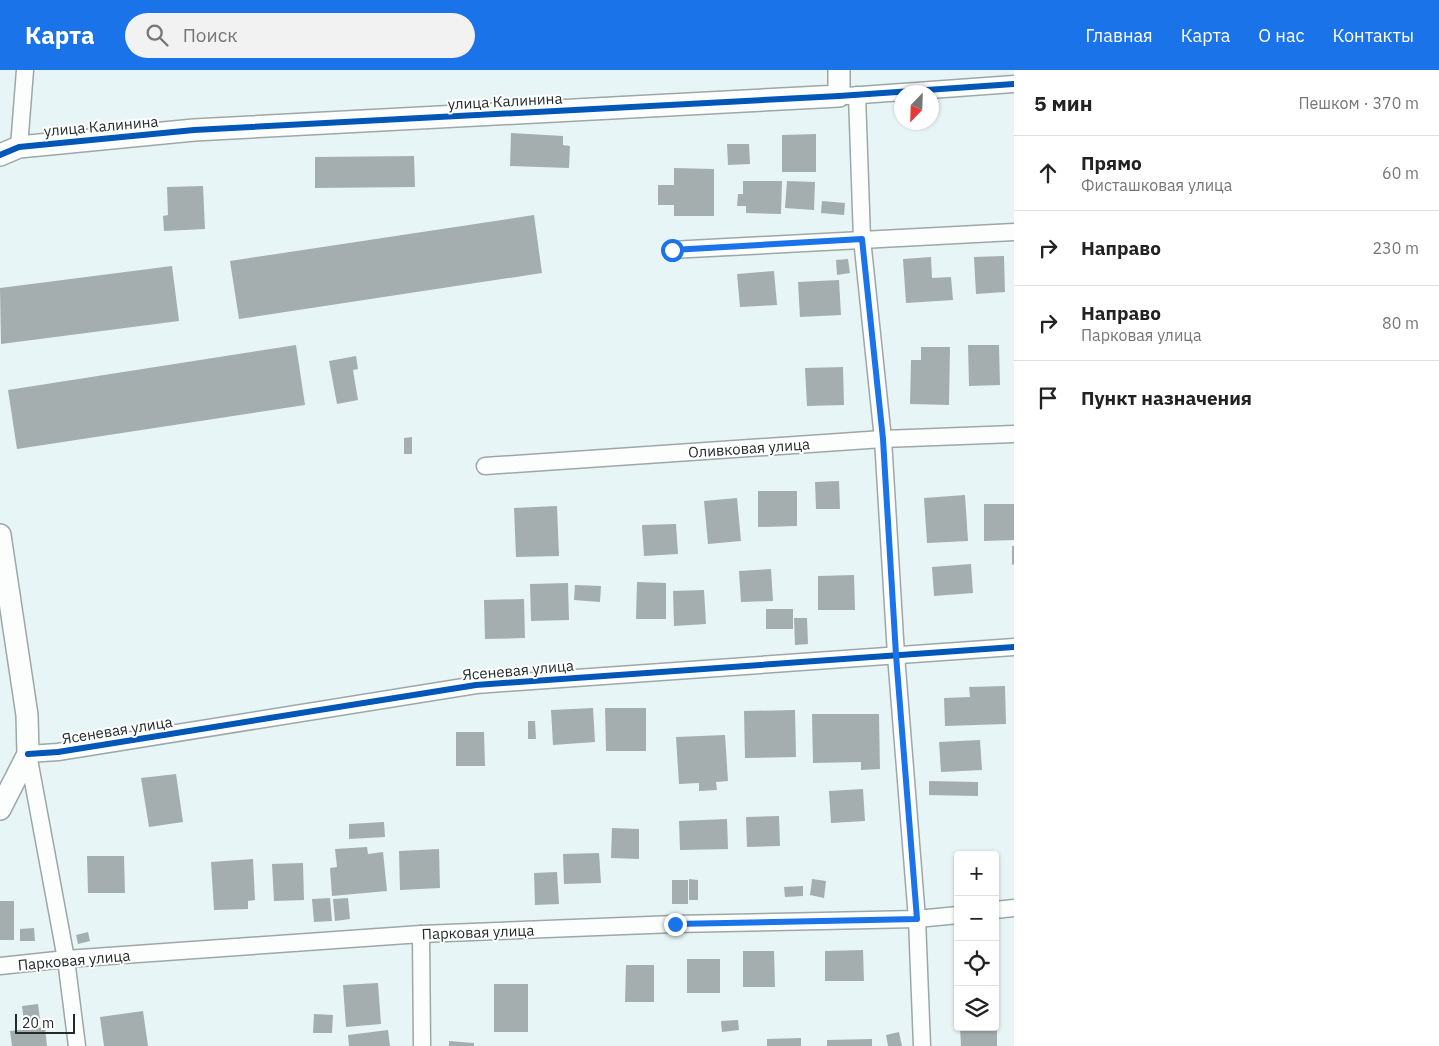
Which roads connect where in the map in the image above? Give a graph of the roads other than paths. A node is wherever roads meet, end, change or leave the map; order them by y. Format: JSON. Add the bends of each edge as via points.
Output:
{"nodes":[{"id":1,"x":25,"y":70,"type":"edge"},
{"id":2,"x":838,"y":70,"type":"edge"},
{"id":3,"x":1014,"y":84,"type":"edge"},
{"id":4,"x":848,"y":96,"type":"junction"},
{"id":5,"x":10,"y":150,"type":"edge"},
{"id":6,"x":1014,"y":232,"type":"edge"},
{"id":7,"x":862,"y":239,"type":"junction"},
{"id":8,"x":672,"y":250,"type":"dead end"},
{"id":9,"x":1014,"y":434,"type":"edge"},
{"id":10,"x":883,"y":439,"type":"junction"},
{"id":11,"x":485,"y":466,"type":"dead end"},
{"id":12,"x":0,"y":535,"type":"edge"},
{"id":13,"x":1014,"y":647,"type":"edge"},
{"id":14,"x":896,"y":655,"type":"junction"},
{"id":15,"x":28,"y":754,"type":"junction"},
{"id":16,"x":0,"y":809,"type":"edge"},
{"id":17,"x":1014,"y":908,"type":"edge"},
{"id":18,"x":999,"y":910,"type":"edge"},
{"id":19,"x":954,"y":915,"type":"edge"},
{"id":20,"x":917,"y":919,"type":"junction"},
{"id":21,"x":421,"y":934,"type":"junction"},
{"id":22,"x":66,"y":959,"type":"junction"},
{"id":23,"x":0,"y":966,"type":"edge"},
{"id":24,"x":77,"y":1046,"type":"edge"},
{"id":25,"x":422,"y":1046,"type":"edge"},
{"id":26,"x":922,"y":1046,"type":"edge"}],
"edges":[{"from":1,"to":5,"type":"street"},
{"from":2,"to":4,"type":"street"},
{"from":3,"to":4,"type":"street","name":"улица Калинина"},
{"from":4,"to":5,"type":"street","name":"улица Калинина","via":[[194,130]]},
{"from":4,"to":7,"type":"street"},
{"from":6,"to":7,"type":"street"},
{"from":7,"to":8,"type":"street"},
{"from":7,"to":10,"type":"street"},
{"from":9,"to":10,"type":"street","name":"Оливковая улица"},
{"from":10,"to":11,"type":"street","name":"Оливковая улица"},
{"from":10,"to":14,"type":"street"},
{"from":12,"to":15,"type":"street","via":[[28,715]]},
{"from":13,"to":14,"type":"street","name":"Ясеневая улица"},
{"from":14,"to":15,"type":"street","name":"Ясеневая улица","via":[[476,684],[67,751]]},
{"from":14,"to":20,"type":"street"},
{"from":15,"to":16,"type":"street"},
{"from":15,"to":22,"type":"street"},
{"from":17,"to":18,"type":"street"},
{"from":19,"to":20,"type":"street","name":"Парковая улица"},
{"from":20,"to":21,"type":"street","name":"Парковая улица"},
{"from":20,"to":26,"type":"street"},
{"from":21,"to":22,"type":"street","name":"Парковая улица"},
{"from":21,"to":25,"type":"street"},
{"from":22,"to":23,"type":"street","name":"Парковая улица"},
{"from":22,"to":24,"type":"street"}]}
